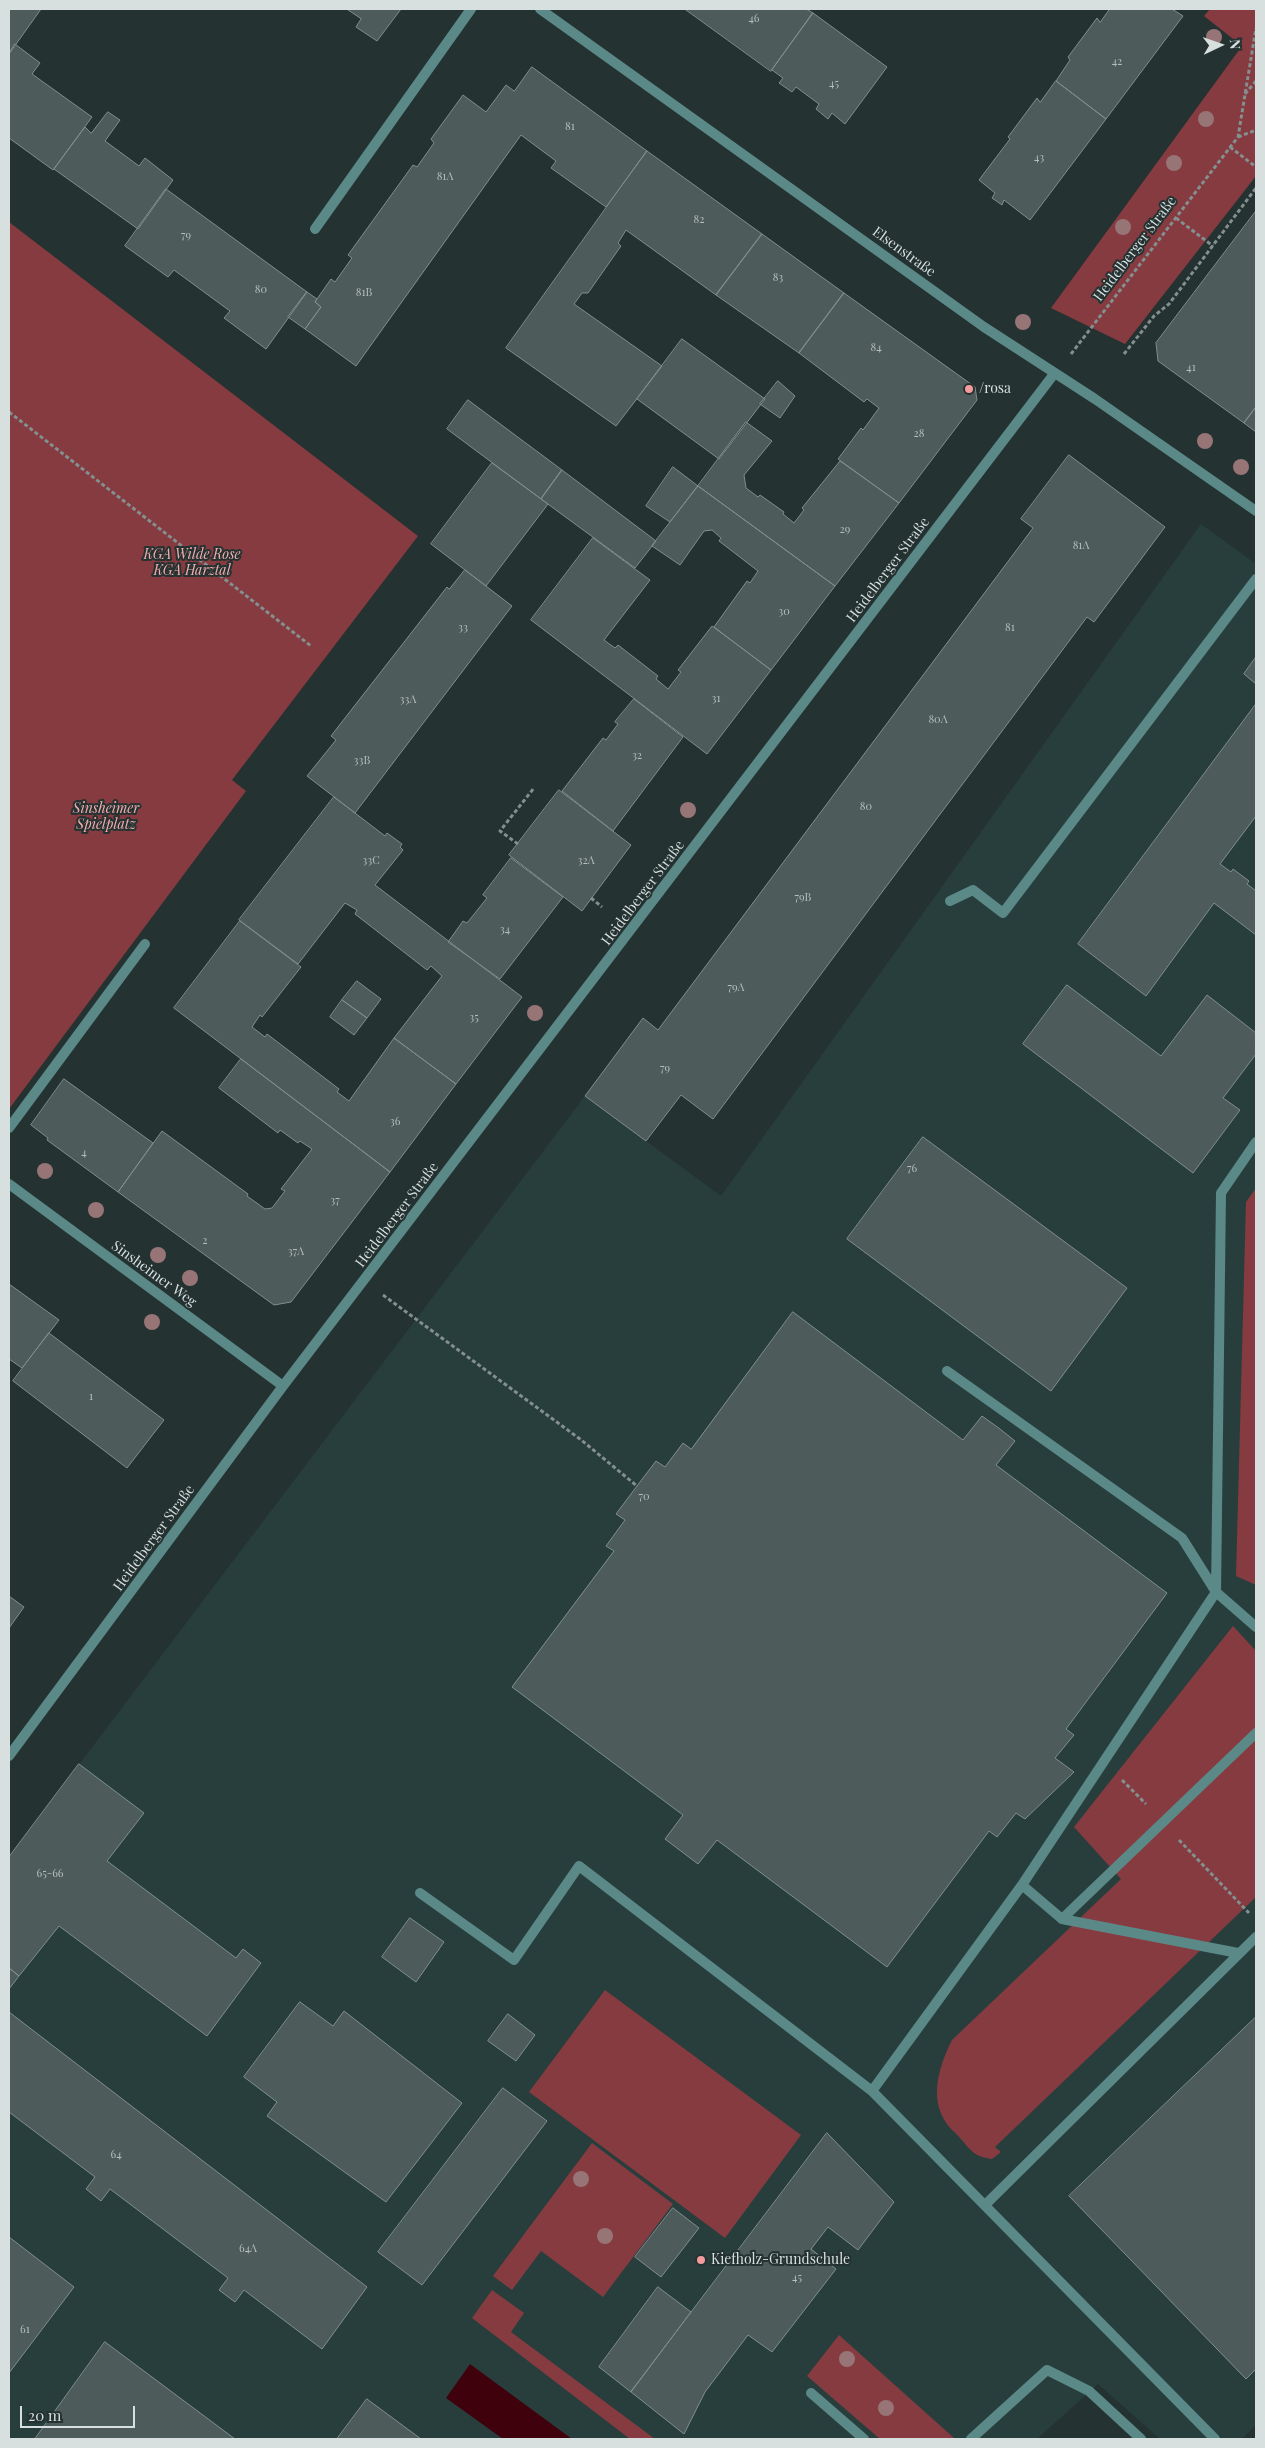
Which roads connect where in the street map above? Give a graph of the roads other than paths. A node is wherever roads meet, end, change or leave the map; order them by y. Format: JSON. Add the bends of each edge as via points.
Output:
{"nodes":[{"id":1,"x":472,"y":9,"type":"edge"},
{"id":2,"x":540,"y":9,"type":"edge"},
{"id":3,"x":315,"y":229,"type":"dead end"},
{"id":4,"x":1054,"y":374,"type":"junction"},
{"id":5,"x":1256,"y":511,"type":"edge"},
{"id":6,"x":1256,"y":579,"type":"edge"},
{"id":7,"x":950,"y":901,"type":"dead end"},
{"id":8,"x":145,"y":944,"type":"dead end"},
{"id":9,"x":9,"y":1128,"type":"edge"},
{"id":10,"x":1256,"y":1142,"type":"edge"},
{"id":11,"x":9,"y":1184,"type":"edge"},
{"id":12,"x":946,"y":1370,"type":"dead end"},
{"id":13,"x":284,"y":1386,"type":"junction"},
{"id":14,"x":1216,"y":1592,"type":"junction"},
{"id":15,"x":1256,"y":1627,"type":"edge"},
{"id":16,"x":1256,"y":1733,"type":"edge"},
{"id":17,"x":9,"y":1756,"type":"edge"},
{"id":18,"x":1022,"y":1885,"type":"junction"},
{"id":19,"x":420,"y":1893,"type":"dead end"},
{"id":20,"x":1062,"y":1919,"type":"junction"},
{"id":21,"x":1256,"y":1937,"type":"edge"},
{"id":22,"x":1238,"y":1953,"type":"junction"},
{"id":23,"x":872,"y":2091,"type":"junction"},
{"id":24,"x":985,"y":2204,"type":"junction"},
{"id":25,"x":811,"y":2393,"type":"dead end"},
{"id":26,"x":864,"y":2439,"type":"edge"},
{"id":27,"x":971,"y":2439,"type":"edge"},
{"id":28,"x":1141,"y":2439,"type":"edge"},
{"id":29,"x":1215,"y":2439,"type":"edge"}],
"edges":[{"from":1,"to":3,"type":"street"},
{"from":2,"to":4,"type":"street","name":"Elsenstraße"},
{"from":4,"to":5,"type":"street","name":"Elsenstraße"},
{"from":4,"to":13,"type":"street","name":"Heidelberger Straße"},
{"from":6,"to":7,"type":"street","via":[[1004,913],[973,890]]},
{"from":8,"to":9,"type":"street"},
{"from":10,"to":14,"type":"street","via":[[1221,1193]]},
{"from":11,"to":13,"type":"street","name":"Sinsheimer Weg"},
{"from":12,"to":14,"type":"street","via":[[1182,1538]]},
{"from":13,"to":17,"type":"street","name":"Heidelberger Straße"},
{"from":14,"to":15,"type":"street"},
{"from":14,"to":18,"type":"street"},
{"from":16,"to":20,"type":"street"},
{"from":18,"to":20,"type":"street"},
{"from":18,"to":23,"type":"street"},
{"from":19,"to":23,"type":"street","via":[[514,1960],[579,1866]]},
{"from":20,"to":22,"type":"street"},
{"from":21,"to":22,"type":"street"},
{"from":22,"to":24,"type":"street"},
{"from":23,"to":24,"type":"street"},
{"from":24,"to":29,"type":"street"},
{"from":25,"to":26,"type":"street"},
{"from":27,"to":28,"type":"street","via":[[1047,2370],[1089,2391]]}]}
